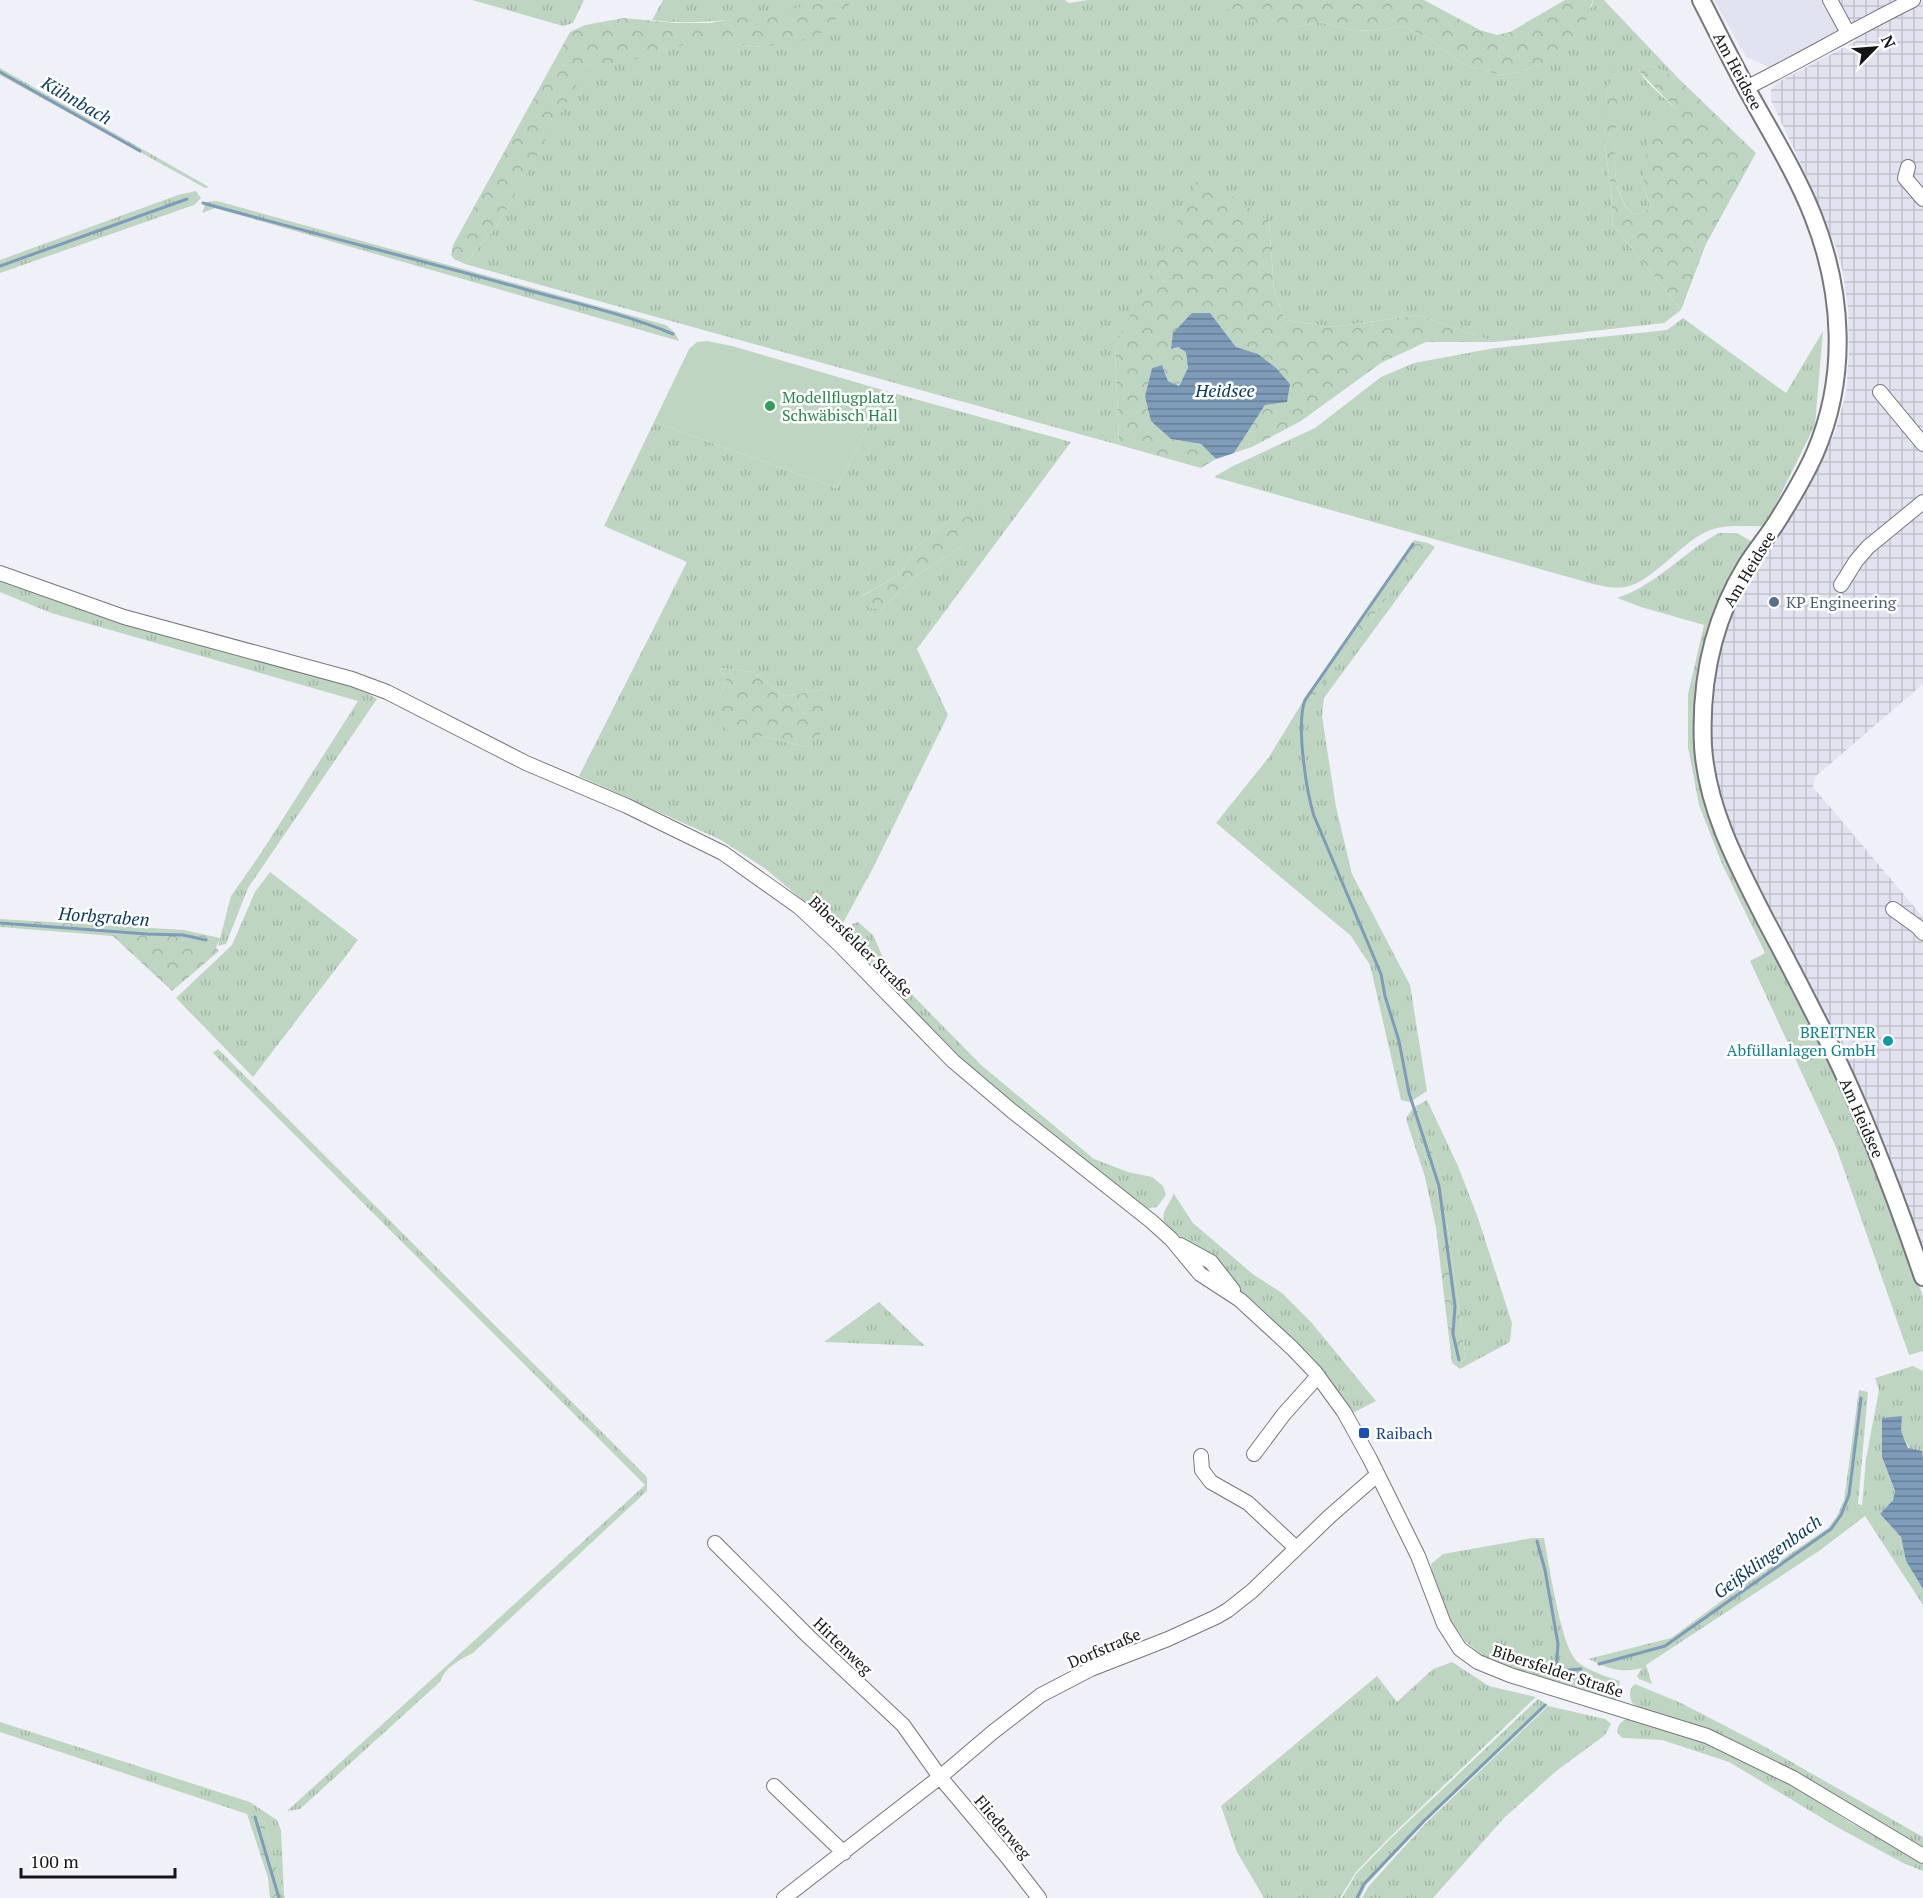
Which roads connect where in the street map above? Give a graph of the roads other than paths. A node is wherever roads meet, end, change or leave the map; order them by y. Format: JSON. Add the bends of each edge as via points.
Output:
{"nodes":[{"id":1,"x":1701,"y":0,"type":"edge"},
{"id":2,"x":1830,"y":0,"type":"edge"},
{"id":3,"x":1912,"y":0,"type":"edge"},
{"id":4,"x":1848,"y":33,"type":"junction"},
{"id":5,"x":1746,"y":88,"type":"junction"},
{"id":6,"x":1908,"y":167,"type":"dead end"},
{"id":7,"x":1923,"y":199,"type":"edge"},
{"id":8,"x":1880,"y":392,"type":"dead end"},
{"id":9,"x":1923,"y":444,"type":"edge"},
{"id":10,"x":1923,"y":502,"type":"edge"},
{"id":11,"x":0,"y":573,"type":"edge"},
{"id":12,"x":1841,"y":585,"type":"dead end"},
{"id":13,"x":1893,"y":909,"type":"dead end"},
{"id":14,"x":1923,"y":933,"type":"edge"},
{"id":15,"x":1923,"y":1277,"type":"edge"},
{"id":16,"x":1318,"y":1376,"type":"junction"},
{"id":17,"x":1254,"y":1454,"type":"dead end"},
{"id":18,"x":1201,"y":1456,"type":"dead end"},
{"id":19,"x":1377,"y":1475,"type":"junction"},
{"id":20,"x":715,"y":1543,"type":"dead end"},
{"id":21,"x":1295,"y":1547,"type":"junction"},
{"id":22,"x":940,"y":1777,"type":"junction"},
{"id":23,"x":774,"y":1786,"type":"dead end"},
{"id":24,"x":844,"y":1853,"type":"junction"},
{"id":25,"x":1923,"y":1856,"type":"edge"},
{"id":26,"x":784,"y":1898,"type":"edge"},
{"id":27,"x":1039,"y":1898,"type":"edge"}],
"edges":[{"from":1,"to":5,"type":"main road","name":"Am Heidsee"},
{"from":2,"to":4,"type":"street"},
{"from":3,"to":4,"type":"street"},
{"from":4,"to":5,"type":"street"},
{"from":5,"to":15,"type":"main road","name":"Am Heidsee","via":[[1813,216],[1833,280],[1839,339],[1831,404],[1816,451],[1777,522],[1734,587],[1714,639],[1703,696],[1706,771],[1723,832],[1872,1137]]},
{"from":6,"to":7,"type":"street","via":[[1905,178]]},
{"from":8,"to":9,"type":"street"},
{"from":10,"to":12,"type":"street","via":[[1868,547]]},
{"from":11,"to":16,"type":"street","name":"Bibersfelder Straße","via":[[124,617],[387,692],[485,743],[723,853],[799,907],[953,1062],[1171,1239],[1211,1262],[1240,1300]]},
{"from":13,"to":14,"type":"street"},
{"from":16,"to":17,"type":"street"},
{"from":16,"to":19,"type":"street","name":"Bibersfelder Straße","via":[[1344,1412]]},
{"from":18,"to":21,"type":"street","via":[[1202,1470],[1211,1482],[1248,1503]]},
{"from":19,"to":21,"type":"street","name":"Dorfstraße"},
{"from":19,"to":25,"type":"street","name":"Bibersfelder Straße","via":[[1418,1556],[1444,1624],[1460,1649],[1478,1662],[1707,1736],[1793,1778]]},
{"from":20,"to":22,"type":"street","name":"Hirtenweg","via":[[903,1725]]},
{"from":21,"to":22,"type":"street","name":"Dorfstraße","via":[[1228,1610],[1041,1695]]},
{"from":22,"to":24,"type":"street","name":"Dorfstraße"},
{"from":22,"to":27,"type":"street","name":"Fliederweg"},
{"from":23,"to":24,"type":"street"},
{"from":24,"to":26,"type":"street","name":"Dorfstraße"}]}
